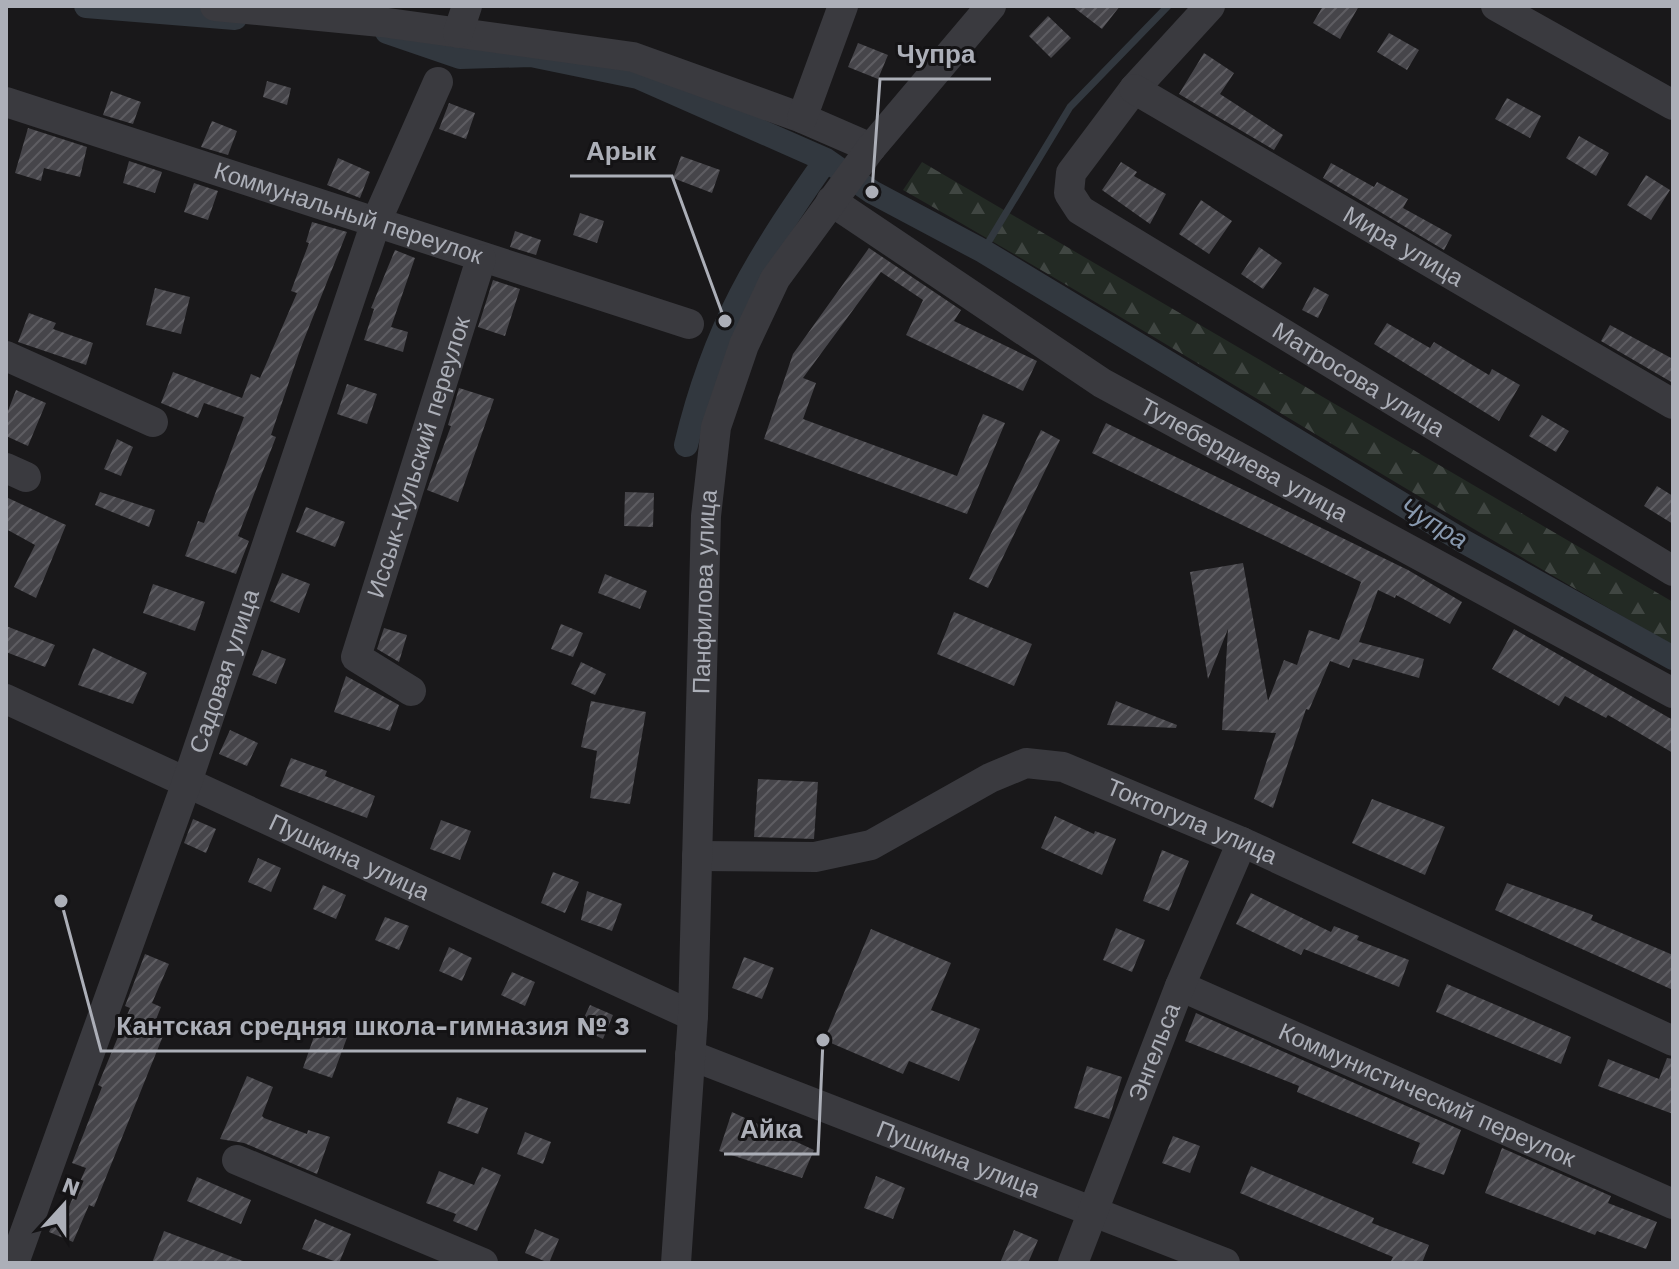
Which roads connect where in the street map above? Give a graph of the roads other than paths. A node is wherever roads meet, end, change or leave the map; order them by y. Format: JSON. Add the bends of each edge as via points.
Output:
{"nodes":[{"id":1,"x":218,"y":6,"type":"edge"},
{"id":2,"x":843,"y":6,"type":"edge"},
{"id":3,"x":991,"y":6,"type":"edge"},
{"id":4,"x":1210,"y":6,"type":"edge"},
{"id":5,"x":1496,"y":6,"type":"edge"},
{"id":6,"x":462,"y":20,"type":"edge"},
{"id":7,"x":438,"y":82,"type":"dead end"},
{"id":8,"x":1134,"y":89,"type":"junction"},
{"id":9,"x":6,"y":102,"type":"edge"},
{"id":10,"x":1673,"y":105,"type":"edge"},
{"id":11,"x":802,"y":118,"type":"junction"},
{"id":12,"x":871,"y":148,"type":"junction"},
{"id":13,"x":831,"y":201,"type":"junction"},
{"id":14,"x":376,"y":222,"type":"junction"},
{"id":15,"x":481,"y":259,"type":"junction"},
{"id":16,"x":689,"y":324,"type":"dead end"},
{"id":17,"x":6,"y":356,"type":"edge"},
{"id":18,"x":1673,"y":404,"type":"edge"},
{"id":19,"x":153,"y":422,"type":"dead end"},
{"id":20,"x":1673,"y":571,"type":"edge"},
{"id":21,"x":411,"y":691,"type":"dead end"},
{"id":22,"x":1673,"y":693,"type":"edge"},
{"id":23,"x":6,"y":699,"type":"edge"},
{"id":24,"x":187,"y":782,"type":"junction"},
{"id":25,"x":1242,"y":842,"type":"junction"},
{"id":26,"x":697,"y":856,"type":"junction"},
{"id":27,"x":1180,"y":986,"type":"junction"},
{"id":28,"x":693,"y":1016,"type":"junction"},
{"id":29,"x":1673,"y":1041,"type":"edge"},
{"id":30,"x":690,"y":1055,"type":"junction"},
{"id":31,"x":237,"y":1160,"type":"dead end"},
{"id":32,"x":1673,"y":1204,"type":"edge"},
{"id":33,"x":1092,"y":1210,"type":"junction"},
{"id":34,"x":14,"y":1263,"type":"edge"},
{"id":35,"x":483,"y":1263,"type":"edge"},
{"id":36,"x":676,"y":1263,"type":"edge"},
{"id":37,"x":1073,"y":1263,"type":"edge"},
{"id":38,"x":1225,"y":1263,"type":"edge"}],
"edges":[{"from":1,"to":6,"type":"street"},
{"from":2,"to":11,"type":"street"},
{"from":3,"to":12,"type":"street","name":"Панфилова улица"},
{"from":4,"to":8,"type":"street"},
{"from":5,"to":10,"type":"street"},
{"from":6,"to":11,"type":"street","via":[[633,57]]},
{"from":7,"to":14,"type":"street","name":"Садовая улица"},
{"from":8,"to":18,"type":"street","name":"Мира улица"},
{"from":8,"to":20,"type":"street","name":"Матросова улица","via":[[1071,173],[1069,193],[1080,210]]},
{"from":9,"to":14,"type":"street","name":"Коммунальный переулок"},
{"from":11,"to":12,"type":"street"},
{"from":12,"to":13,"type":"street","name":"Панфилова улица"},
{"from":13,"to":22,"type":"street","name":"Тулебердиева улица","via":[[1102,383]]},
{"from":13,"to":26,"type":"street","name":"Панфилова улица","via":[[775,279],[744,345],[716,427],[706,516]]},
{"from":14,"to":15,"type":"street","name":"Коммунальный переулок"},
{"from":14,"to":24,"type":"street","name":"Садовая улица"},
{"from":15,"to":16,"type":"street","name":"Коммунальный переулок"},
{"from":15,"to":21,"type":"street","name":"Иссык-Кульский переулок","via":[[356,657]]},
{"from":17,"to":19,"type":"street"},
{"from":23,"to":24,"type":"street","name":"Пушкина улица"},
{"from":24,"to":28,"type":"street","name":"Пушкина улица"},
{"from":24,"to":34,"type":"street","name":"Садовая улица"},
{"from":25,"to":26,"type":"street","name":"Токтогула улица","via":[[1063,767],[1026,763],[871,845],[815,857]]},
{"from":25,"to":27,"type":"street","name":"Энгельса"},
{"from":25,"to":29,"type":"street","name":"Токтогула улица"},
{"from":26,"to":28,"type":"street","name":"Панфилова улица"},
{"from":27,"to":32,"type":"street","name":"Коммунистический переулок"},
{"from":27,"to":33,"type":"street","name":"Энгельса"},
{"from":28,"to":30,"type":"street","name":"Панфилова улица"},
{"from":30,"to":33,"type":"street","name":"Пушкина улица"},
{"from":30,"to":36,"type":"street","name":"Панфилова улица"},
{"from":31,"to":35,"type":"street"},
{"from":33,"to":37,"type":"street","name":"Энгельса"},
{"from":33,"to":38,"type":"street","name":"Пушкина улица"}]}
